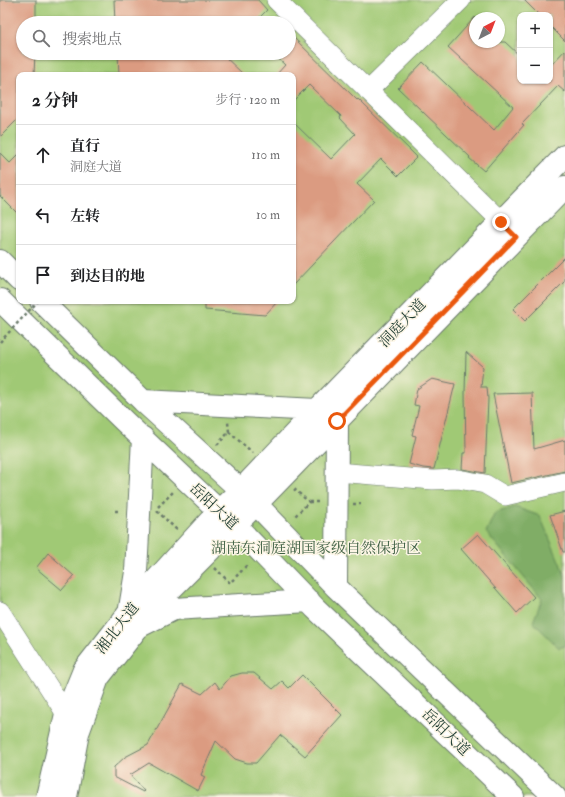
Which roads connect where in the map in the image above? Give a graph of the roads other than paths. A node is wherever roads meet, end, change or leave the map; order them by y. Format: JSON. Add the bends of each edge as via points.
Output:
{"nodes":[{"id":1,"x":276,"y":0,"type":"edge"},
{"id":2,"x":461,"y":0,"type":"edge"},
{"id":3,"x":292,"y":16,"type":"edge"},
{"id":4,"x":296,"y":20,"type":"edge"},
{"id":5,"x":368,"y":91,"type":"junction"},
{"id":6,"x":565,"y":156,"type":"edge"},
{"id":7,"x":565,"y":187,"type":"edge"},
{"id":8,"x":501,"y":222,"type":"junction"},
{"id":9,"x":516,"y":237,"type":"junction"},
{"id":10,"x":0,"y":261,"type":"edge"},
{"id":11,"x":16,"y":277,"type":"edge"},
{"id":12,"x":0,"y":300,"type":"edge"},
{"id":13,"x":42,"y":304,"type":"edge"},
{"id":14,"x":143,"y":401,"type":"junction"},
{"id":15,"x":317,"y":410,"type":"junction"},
{"id":16,"x":337,"y":421,"type":"junction"},
{"id":17,"x":143,"y":438,"type":"junction"},
{"id":18,"x":337,"y":472,"type":"junction"},
{"id":19,"x":565,"y":482,"type":"edge"},
{"id":20,"x":248,"y":497,"type":"junction"},
{"id":21,"x":227,"y":518,"type":"junction"},
{"id":22,"x":336,"y":587,"type":"junction"},
{"id":23,"x":309,"y":601,"type":"junction"},
{"id":24,"x":0,"y":611,"type":"edge"},
{"id":25,"x":134,"y":620,"type":"junction"},
{"id":26,"x":66,"y":714,"type":"junction"},
{"id":27,"x":48,"y":797,"type":"edge"},
{"id":28,"x":66,"y":797,"type":"edge"},
{"id":29,"x":513,"y":797,"type":"edge"},
{"id":30,"x":555,"y":797,"type":"edge"}],
"edges":[{"from":1,"to":3,"type":"street"},
{"from":2,"to":5,"type":"street"},
{"from":4,"to":5,"type":"street"},
{"from":5,"to":8,"type":"street"},
{"from":6,"to":8,"type":"main road","name":"洞庭大道"},
{"from":7,"to":9,"type":"main road","name":"洞庭大道"},
{"from":8,"to":9,"type":"street"},
{"from":8,"to":15,"type":"main road","name":"洞庭大道"},
{"from":9,"to":16,"type":"main road","name":"洞庭大道"},
{"from":10,"to":11,"type":"main road"},
{"from":12,"to":17,"type":"main road","name":"岳阳大道"},
{"from":13,"to":14,"type":"main road","name":"岳阳大道"},
{"from":14,"to":15,"type":"main road"},
{"from":14,"to":20,"type":"main road","name":"岳阳大道"},
{"from":15,"to":20,"type":"main road","name":"洞庭大道"},
{"from":16,"to":18,"type":"main road"},
{"from":16,"to":20,"type":"main road","name":"洞庭大道"},
{"from":17,"to":21,"type":"main road","name":"岳阳大道"},
{"from":17,"to":25,"type":"main road"},
{"from":18,"to":19,"type":"street","via":[[433,480],[458,479],[485,484],[505,496]]},
{"from":18,"to":22,"type":"main road"},
{"from":20,"to":21,"type":"main road","name":"湘北大道"},
{"from":20,"to":22,"type":"main road","name":"岳阳大道"},
{"from":21,"to":23,"type":"main road","name":"岳阳大道"},
{"from":21,"to":25,"type":"main road","name":"湘北大道","via":[[158,602]]},
{"from":22,"to":30,"type":"main road","name":"岳阳大道"},
{"from":23,"to":25,"type":"main road","via":[[174,609]]},
{"from":23,"to":29,"type":"main road","name":"岳阳大道"},
{"from":24,"to":26,"type":"street"},
{"from":25,"to":26,"type":"main road","name":"湘北大道","via":[[84,670]]},
{"from":25,"to":28,"type":"main road","name":"湘北大道","via":[[98,678],[78,733]]},
{"from":26,"to":27,"type":"main road","name":"湘北大道"}]}
